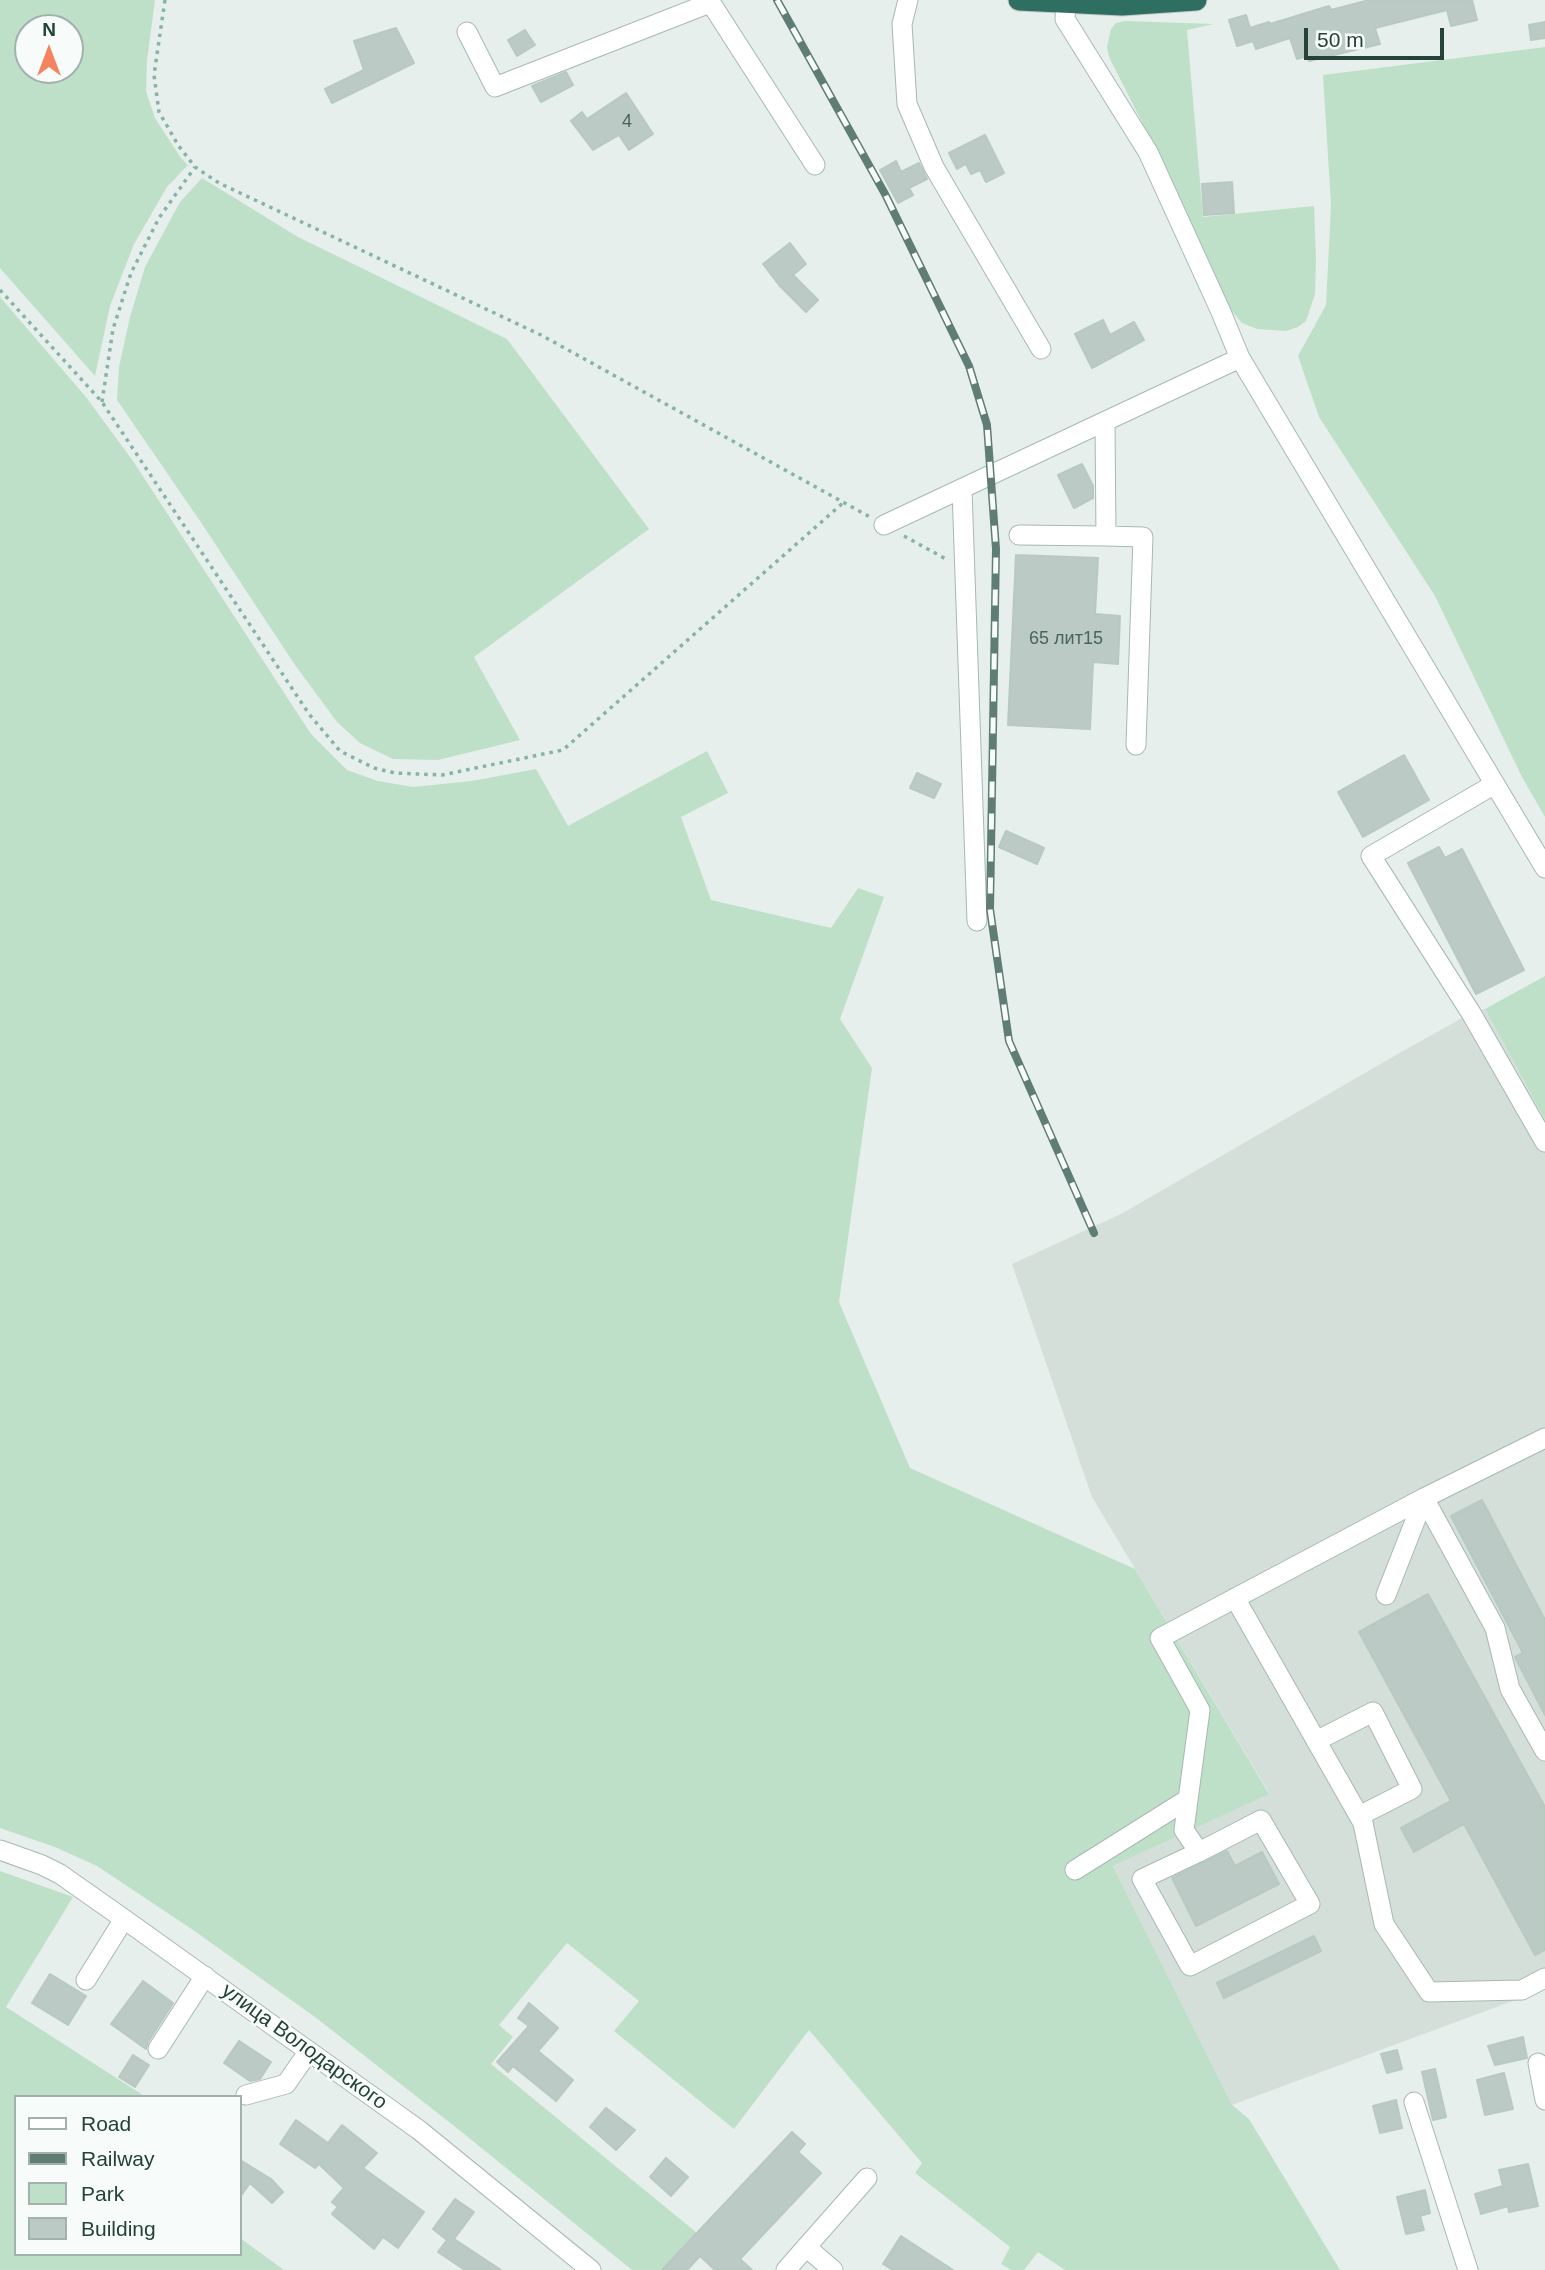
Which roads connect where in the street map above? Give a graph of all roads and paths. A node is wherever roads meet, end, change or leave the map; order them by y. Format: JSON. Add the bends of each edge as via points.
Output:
{"nodes":[{"id":1,"x":165,"y":0,"type":"edge"},
{"id":2,"x":908,"y":0,"type":"edge"},
{"id":3,"x":1018,"y":0,"type":"edge"},
{"id":4,"x":1194,"y":0,"type":"edge"},
{"id":5,"x":710,"y":1,"type":"edge"},
{"id":6,"x":1066,"y":3,"type":"junction"},
{"id":7,"x":467,"y":32,"type":"dead end"},
{"id":8,"x":815,"y":164,"type":"dead end"},
{"id":9,"x":195,"y":167,"type":"junction"},
{"id":10,"x":0,"y":290,"type":"edge"},
{"id":11,"x":1041,"y":349,"type":"dead end"},
{"id":12,"x":1240,"y":358,"type":"junction"},
{"id":13,"x":102,"y":402,"type":"junction"},
{"id":14,"x":1105,"y":422,"type":"junction"},
{"id":15,"x":962,"y":489,"type":"junction"},
{"id":16,"x":844,"y":502,"type":"junction"},
{"id":17,"x":884,"y":525,"type":"junction"},
{"id":18,"x":1018,"y":535,"type":"dead end"},
{"id":19,"x":1106,"y":536,"type":"junction"},
{"id":20,"x":963,"y":568,"type":"junction"},
{"id":21,"x":1136,"y":745,"type":"dead end"},
{"id":22,"x":1495,"y":784,"type":"junction"},
{"id":23,"x":1545,"y":868,"type":"edge"},
{"id":24,"x":977,"y":921,"type":"dead end"},
{"id":25,"x":1545,"y":1142,"type":"edge"},
{"id":26,"x":1544,"y":1441,"type":"edge"},
{"id":27,"x":1424,"y":1498,"type":"junction"},
{"id":28,"x":1386,"y":1595,"type":"dead end"},
{"id":29,"x":1236,"y":1598,"type":"junction"},
{"id":30,"x":1316,"y":1741,"type":"junction"},
{"id":31,"x":1545,"y":1751,"type":"edge"},
{"id":32,"x":1188,"y":1800,"type":"junction"},
{"id":33,"x":1359,"y":1816,"type":"junction"},
{"id":34,"x":0,"y":1850,"type":"edge"},
{"id":35,"x":1199,"y":1852,"type":"junction"},
{"id":36,"x":1075,"y":1870,"type":"dead end"},
{"id":37,"x":124,"y":1919,"type":"junction"},
{"id":38,"x":205,"y":1976,"type":"junction"},
{"id":39,"x":1545,"y":1978,"type":"edge"},
{"id":40,"x":86,"y":1980,"type":"dead end"},
{"id":41,"x":158,"y":2049,"type":"dead end"},
{"id":42,"x":309,"y":2051,"type":"junction"},
{"id":43,"x":1538,"y":2063,"type":"dead end"},
{"id":44,"x":247,"y":2095,"type":"dead end"},
{"id":45,"x":1545,"y":2100,"type":"edge"},
{"id":46,"x":1415,"y":2102,"type":"dead end"},
{"id":47,"x":867,"y":2178,"type":"dead end"},
{"id":48,"x":806,"y":2247,"type":"junction"},
{"id":49,"x":591,"y":2270,"type":"edge"},
{"id":50,"x":786,"y":2270,"type":"edge"},
{"id":51,"x":833,"y":2270,"type":"edge"},
{"id":52,"x":1468,"y":2270,"type":"edge"}],
"edges":[{"from":1,"to":9,"type":"path","via":[[155,75],[159,112]]},
{"from":2,"to":11,"type":"street","via":[[902,24],[907,104],[934,167]]},
{"from":3,"to":6,"type":"highway"},
{"from":4,"to":6,"type":"highway"},
{"from":5,"to":7,"type":"street","via":[[495,87]]},
{"from":5,"to":8,"type":"street"},
{"from":6,"to":12,"type":"street","via":[[1065,19],[1148,152]]},
{"from":9,"to":13,"type":"path","via":[[159,218],[131,273],[113,329]]},
{"from":9,"to":16,"type":"path","via":[[219,183],[541,335]]},
{"from":10,"to":13,"type":"path"},
{"from":12,"to":14,"type":"street"},
{"from":12,"to":22,"type":"street"},
{"from":13,"to":16,"type":"path","via":[[309,714],[340,751],[395,773],[442,775],[563,750]]},
{"from":14,"to":15,"type":"street"},
{"from":14,"to":19,"type":"street"},
{"from":15,"to":17,"type":"street"},
{"from":15,"to":20,"type":"street"},
{"from":16,"to":17,"type":"path"},
{"from":17,"to":20,"type":"path"},
{"from":18,"to":19,"type":"street"},
{"from":19,"to":21,"type":"street","via":[[1143,537]]},
{"from":20,"to":24,"type":"street"},
{"from":22,"to":23,"type":"street"},
{"from":22,"to":25,"type":"street","via":[[1371,856],[1471,1013]]},
{"from":26,"to":27,"type":"street"},
{"from":27,"to":28,"type":"street"},
{"from":27,"to":29,"type":"street"},
{"from":27,"to":31,"type":"street","via":[[1495,1628],[1510,1689]]},
{"from":29,"to":30,"type":"street"},
{"from":29,"to":32,"type":"street","via":[[1160,1638],[1200,1710]]},
{"from":30,"to":33,"type":"street"},
{"from":30,"to":33,"type":"street","via":[[1373,1712],[1412,1789]]},
{"from":32,"to":35,"type":"street","via":[[1184,1830]]},
{"from":32,"to":36,"type":"street"},
{"from":33,"to":39,"type":"street","via":[[1384,1924],[1429,1992],[1522,1990]]},
{"from":34,"to":37,"type":"street","name":"улица Володарского","via":[[60,1874]]},
{"from":35,"to":35,"type":"street","via":[[1142,1879],[1190,1966],[1310,1904],[1261,1820]]},
{"from":37,"to":38,"type":"street","name":"улица Володарского"},
{"from":37,"to":40,"type":"street"},
{"from":38,"to":41,"type":"street"},
{"from":38,"to":42,"type":"street","name":"улица Володарского"},
{"from":42,"to":44,"type":"street","via":[[286,2084]]},
{"from":42,"to":49,"type":"street","name":"улица Володарского","via":[[419,2130]]},
{"from":43,"to":45,"type":"street"},
{"from":46,"to":52,"type":"street"},
{"from":47,"to":48,"type":"street"},
{"from":48,"to":50,"type":"street"},
{"from":48,"to":51,"type":"street"}]}
